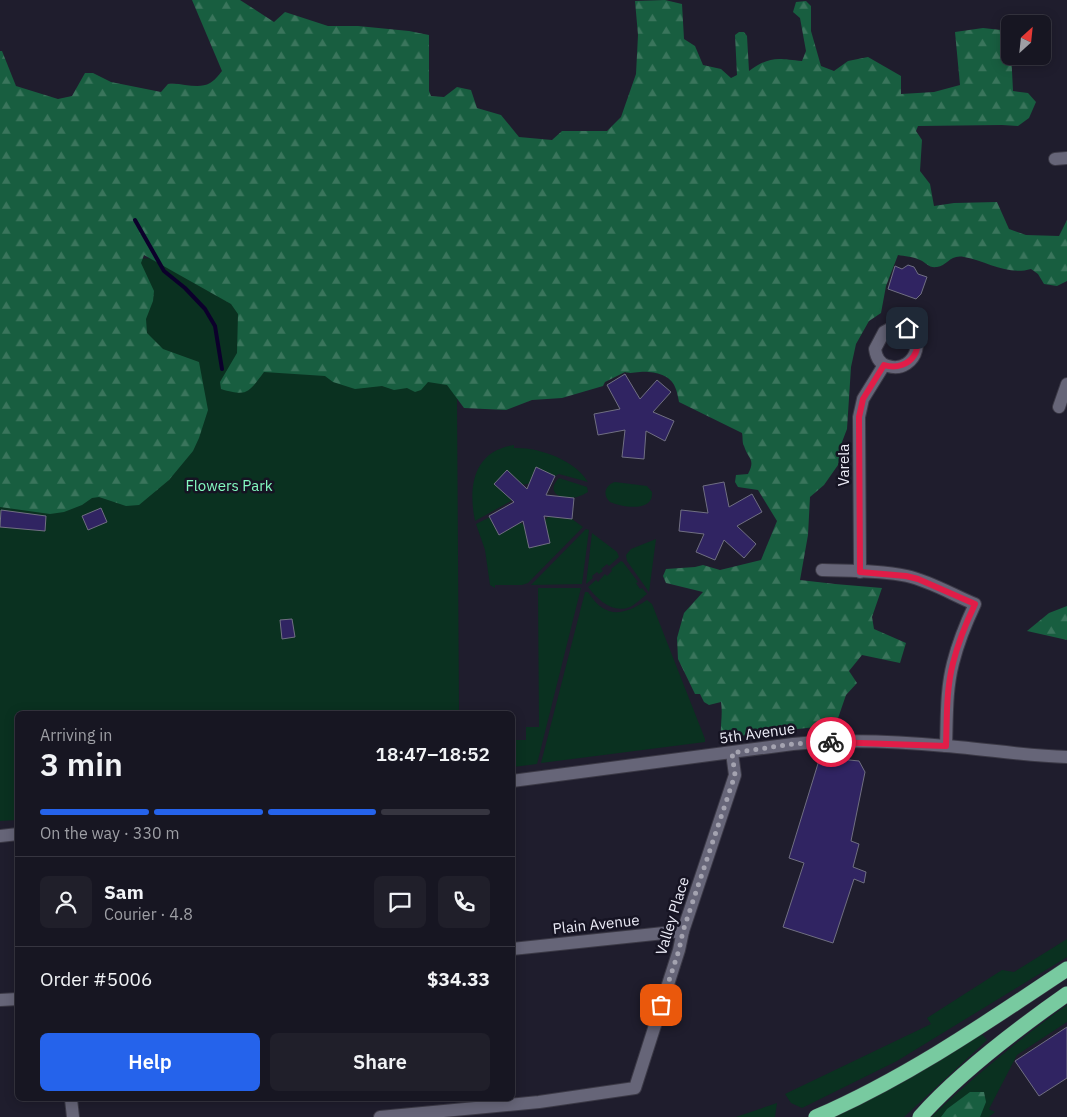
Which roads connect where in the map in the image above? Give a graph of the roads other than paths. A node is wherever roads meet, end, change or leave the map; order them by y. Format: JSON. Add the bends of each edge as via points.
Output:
{"nodes":[{"id":1,"x":884,"y":365,"type":"dead end"},
{"id":2,"x":1067,"y":384,"type":"edge"},
{"id":3,"x":1059,"y":407,"type":"dead end"},
{"id":4,"x":822,"y":570,"type":"dead end"},
{"id":5,"x":860,"y":572,"type":"junction"},
{"id":6,"x":946,"y":746,"type":"junction"},
{"id":7,"x":732,"y":753,"type":"junction"},
{"id":8,"x":1067,"y":757,"type":"edge"},
{"id":9,"x":515,"y":781,"type":"edge"},
{"id":10,"x":15,"y":834,"type":"edge"},
{"id":11,"x":0,"y":836,"type":"edge"},
{"id":12,"x":683,"y":931,"type":"junction"},
{"id":13,"x":515,"y":949,"type":"edge"},
{"id":14,"x":1067,"y":969,"type":"edge"},
{"id":15,"x":1067,"y":994,"type":"edge"},
{"id":16,"x":15,"y":999,"type":"edge"},
{"id":17,"x":0,"y":1000,"type":"edge"},
{"id":18,"x":71,"y":1101,"type":"edge"},
{"id":19,"x":73,"y":1117,"type":"edge"},
{"id":20,"x":380,"y":1117,"type":"edge"},
{"id":21,"x":816,"y":1117,"type":"edge"},
{"id":22,"x":920,"y":1117,"type":"edge"}],
"edges":[{"from":1,"to":5,"type":"street","name":"Varela","via":[[863,399],[859,417]]},
{"from":2,"to":3,"type":"street"},
{"from":4,"to":5,"type":"street"},
{"from":5,"to":6,"type":"street","via":[[918,579],[975,604],[953,664],[948,692]]},
{"from":6,"to":7,"type":"street","name":"5th Avenue","via":[[836,741]]},
{"from":6,"to":8,"type":"street","name":"5th Avenue"},
{"from":7,"to":9,"type":"street","name":"5th Avenue"},
{"from":7,"to":12,"type":"street","name":"Valley Place","via":[[735,775]]},
{"from":10,"to":11,"type":"street"},
{"from":12,"to":13,"type":"street","name":"Plain Avenue"},
{"from":12,"to":20,"type":"street","name":"Valley Place","via":[[635,1088],[539,1102]]},
{"from":14,"to":21,"type":"highway","via":[[897,1077]]},
{"from":15,"to":22,"type":"highway","via":[[985,1057]]},
{"from":16,"to":17,"type":"street"},
{"from":18,"to":19,"type":"street"}]}
